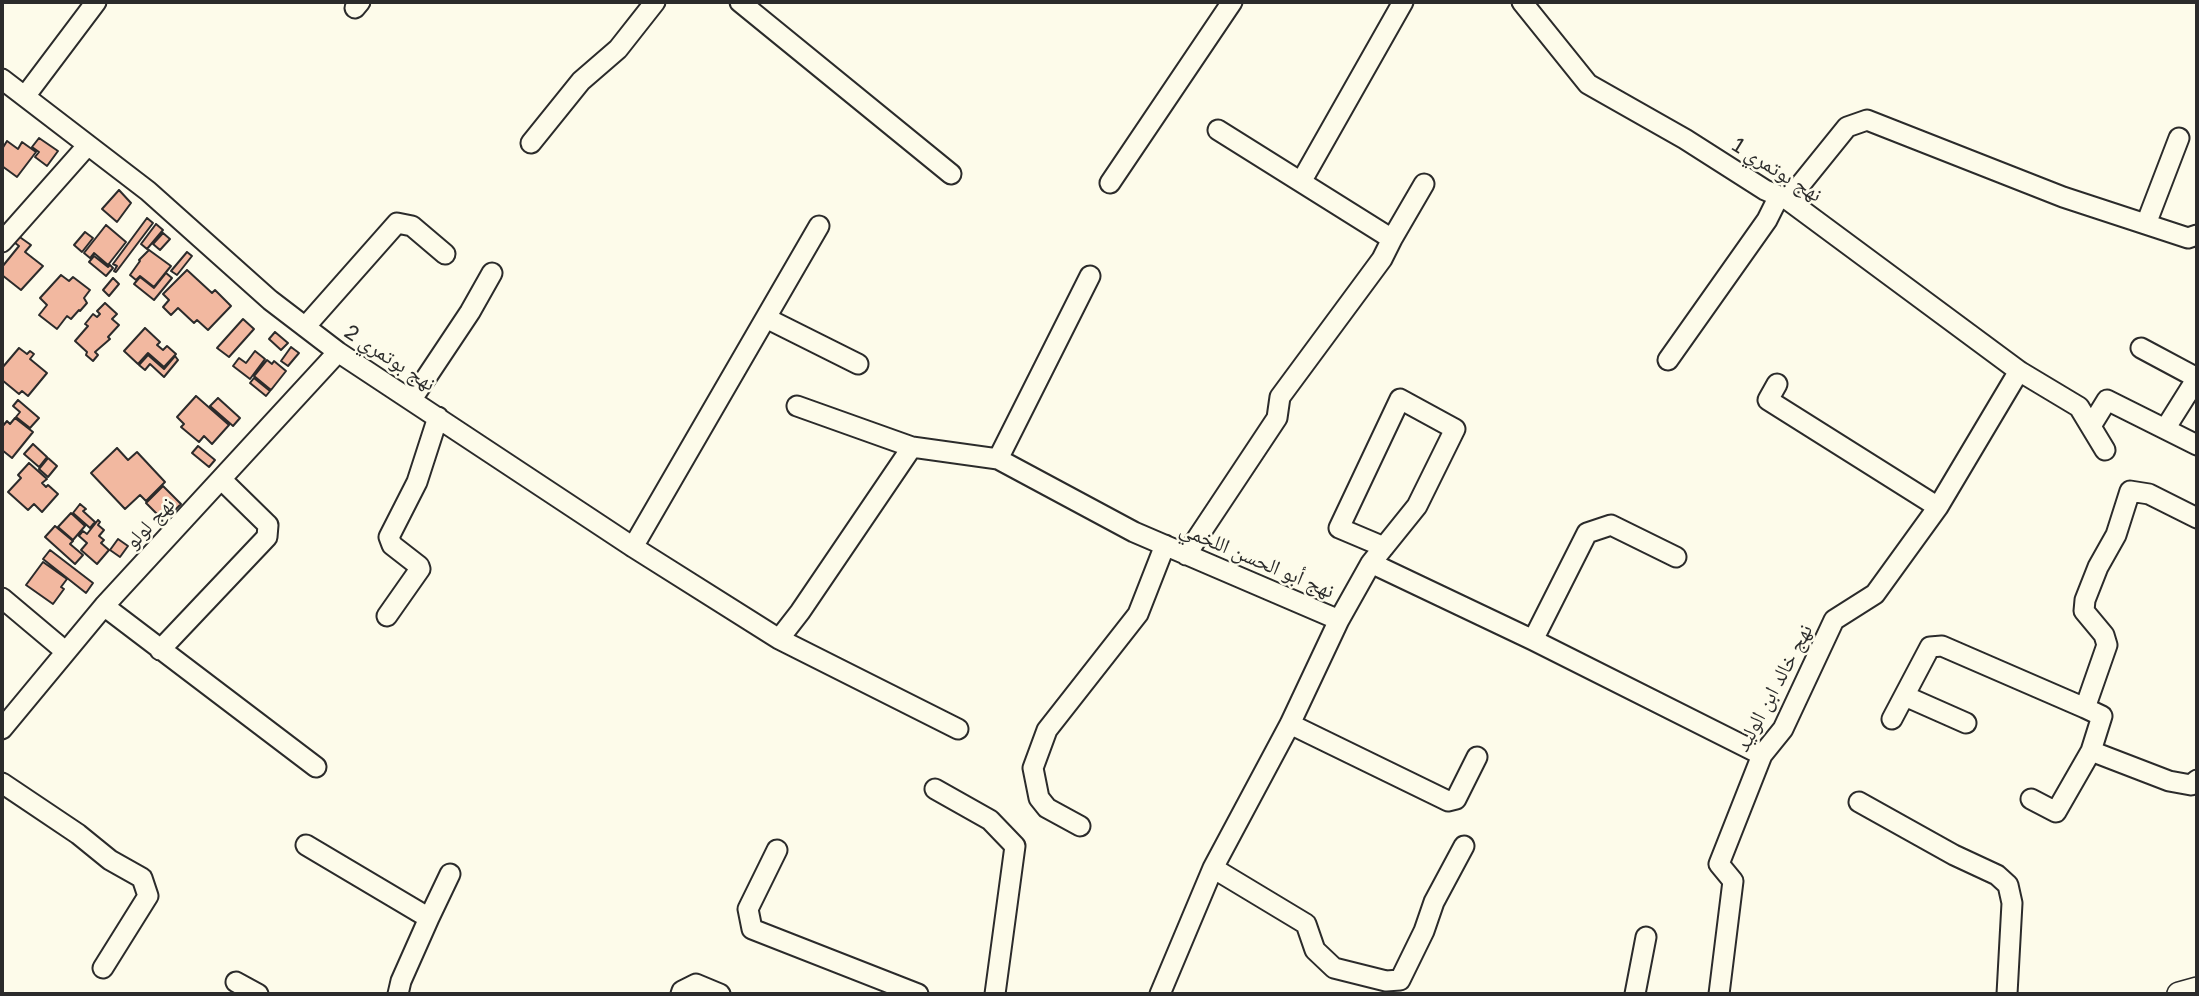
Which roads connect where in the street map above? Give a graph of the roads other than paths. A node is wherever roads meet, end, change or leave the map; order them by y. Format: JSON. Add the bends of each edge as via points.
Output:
{"nodes":[{"id":1,"x":96,"y":2,"type":"edge"},
{"id":2,"x":655,"y":2,"type":"edge"},
{"id":3,"x":740,"y":2,"type":"edge"},
{"id":4,"x":1232,"y":2,"type":"edge"},
{"id":5,"x":1403,"y":2,"type":"edge"},
{"id":6,"x":1522,"y":2,"type":"edge"},
{"id":7,"x":2,"y":79,"type":"edge"},
{"id":8,"x":26,"y":96,"type":"junction"},
{"id":9,"x":1218,"y":130,"type":"dead end"},
{"id":10,"x":2179,"y":138,"type":"dead end"},
{"id":11,"x":531,"y":143,"type":"dead end"},
{"id":12,"x":87,"y":146,"type":"junction"},
{"id":13,"x":951,"y":174,"type":"dead end"},
{"id":14,"x":1301,"y":182,"type":"junction"},
{"id":15,"x":1110,"y":183,"type":"dead end"},
{"id":16,"x":1424,"y":184,"type":"dead end"},
{"id":17,"x":1783,"y":198,"type":"junction"},
{"id":18,"x":2146,"y":224,"type":"junction"},
{"id":19,"x":819,"y":226,"type":"dead end"},
{"id":20,"x":2197,"y":236,"type":"edge"},
{"id":21,"x":1392,"y":239,"type":"junction"},
{"id":22,"x":2,"y":242,"type":"edge"},
{"id":23,"x":445,"y":254,"type":"dead end"},
{"id":24,"x":492,"y":273,"type":"dead end"},
{"id":25,"x":1090,"y":276,"type":"dead end"},
{"id":26,"x":766,"y":318,"type":"junction"},
{"id":27,"x":305,"y":327,"type":"junction"},
{"id":28,"x":2141,"y":348,"type":"dead end"},
{"id":29,"x":338,"y":352,"type":"junction"},
{"id":30,"x":1668,"y":360,"type":"dead end"},
{"id":31,"x":858,"y":363,"type":"dead end"},
{"id":32,"x":2019,"y":371,"type":"junction"},
{"id":33,"x":2197,"y":378,"type":"edge"},
{"id":34,"x":1777,"y":384,"type":"dead end"},
{"id":35,"x":412,"y":399,"type":"junction"},
{"id":36,"x":797,"y":406,"type":"dead end"},
{"id":37,"x":438,"y":417,"type":"junction"},
{"id":38,"x":2091,"y":426,"type":"junction"},
{"id":39,"x":2165,"y":429,"type":"junction"},
{"id":40,"x":2197,"y":445,"type":"edge"},
{"id":41,"x":912,"y":447,"type":"junction"},
{"id":42,"x":2105,"y":450,"type":"dead end"},
{"id":43,"x":998,"y":458,"type":"junction"},
{"id":44,"x":222,"y":480,"type":"junction"},
{"id":45,"x":1938,"y":508,"type":"junction"},
{"id":46,"x":2197,"y":518,"type":"edge"},
{"id":47,"x":1165,"y":545,"type":"junction"},
{"id":48,"x":633,"y":547,"type":"junction"},
{"id":49,"x":1384,"y":547,"type":"junction"},
{"id":50,"x":1186,"y":555,"type":"junction"},
{"id":51,"x":1676,"y":557,"type":"dead end"},
{"id":52,"x":1371,"y":563,"type":"junction"},
{"id":53,"x":2,"y":598,"type":"edge"},
{"id":54,"x":104,"y":606,"type":"junction"},
{"id":55,"x":387,"y":616,"type":"dead end"},
{"id":56,"x":1339,"y":620,"type":"junction"},
{"id":57,"x":779,"y":639,"type":"junction"},
{"id":58,"x":1533,"y":640,"type":"junction"},
{"id":59,"x":160,"y":650,"type":"junction"},
{"id":60,"x":65,"y":651,"type":"junction"},
{"id":61,"x":1905,"y":696,"type":"junction"},
{"id":62,"x":2085,"y":708,"type":"junction"},
{"id":63,"x":1892,"y":719,"type":"dead end"},
{"id":64,"x":1966,"y":723,"type":"dead end"},
{"id":65,"x":1290,"y":724,"type":"junction"},
{"id":66,"x":2,"y":729,"type":"edge"},
{"id":67,"x":958,"y":729,"type":"dead end"},
{"id":68,"x":2091,"y":751,"type":"junction"},
{"id":69,"x":1762,"y":755,"type":"junction"},
{"id":70,"x":1477,"y":757,"type":"dead end"},
{"id":71,"x":317,"y":767,"type":"dead end"},
{"id":72,"x":2197,"y":780,"type":"edge"},
{"id":73,"x":2,"y":783,"type":"edge"},
{"id":74,"x":935,"y":789,"type":"dead end"},
{"id":75,"x":2031,"y":799,"type":"dead end"},
{"id":76,"x":1859,"y":802,"type":"dead end"},
{"id":77,"x":1080,"y":826,"type":"dead end"},
{"id":78,"x":306,"y":845,"type":"dead end"},
{"id":79,"x":1464,"y":846,"type":"dead end"},
{"id":80,"x":777,"y":850,"type":"dead end"},
{"id":81,"x":1213,"y":868,"type":"junction"},
{"id":82,"x":450,"y":874,"type":"dead end"},
{"id":83,"x":429,"y":918,"type":"junction"},
{"id":84,"x":1646,"y":937,"type":"dead end"},
{"id":85,"x":103,"y":968,"type":"dead end"},
{"id":86,"x":236,"y":982,"type":"dead end"},
{"id":87,"x":2197,"y":989,"type":"edge"},
{"id":88,"x":258,"y":994,"type":"edge"},
{"id":89,"x":398,"y":994,"type":"edge"},
{"id":90,"x":681,"y":994,"type":"edge"},
{"id":91,"x":720,"y":994,"type":"edge"},
{"id":92,"x":918,"y":994,"type":"edge"},
{"id":93,"x":995,"y":994,"type":"edge"},
{"id":94,"x":1160,"y":994,"type":"edge"},
{"id":95,"x":1635,"y":994,"type":"edge"},
{"id":96,"x":1719,"y":994,"type":"edge"},
{"id":97,"x":2007,"y":994,"type":"edge"},
{"id":98,"x":2179,"y":994,"type":"edge"}],
"edges":[{"from":1,"to":8,"type":"street"},
{"from":2,"to":11,"type":"street"},
{"from":3,"to":13,"type":"street"},
{"from":4,"to":15,"type":"street"},
{"from":5,"to":14,"type":"street"},
{"from":6,"to":17,"type":"street","name":"نهج بوتمري 1","via":[[1588,84]]},
{"from":7,"to":8,"type":"street","name":"نهج بوتمري 2"},
{"from":8,"to":12,"type":"street","name":"نهج بوتمري 2"},
{"from":9,"to":14,"type":"street"},
{"from":10,"to":18,"type":"street"},
{"from":12,"to":22,"type":"street"},
{"from":12,"to":27,"type":"street","name":"نهج بوتمري 2","via":[[148,191]]},
{"from":14,"to":21,"type":"street"},
{"from":16,"to":21,"type":"street"},
{"from":17,"to":18,"type":"street","via":[[1847,127],[1867,120],[2063,197]]},
{"from":17,"to":30,"type":"street"},
{"from":17,"to":32,"type":"street","name":"نهج بوتمري 1"},
{"from":18,"to":20,"type":"street","via":[[2188,238]]},
{"from":19,"to":26,"type":"street"},
{"from":21,"to":50,"type":"street","via":[[1280,397],[1277,418]]},
{"from":23,"to":27,"type":"street","via":[[412,226],[397,223]]},
{"from":24,"to":35,"type":"street"},
{"from":25,"to":43,"type":"street"},
{"from":26,"to":31,"type":"street"},
{"from":26,"to":48,"type":"street"},
{"from":27,"to":29,"type":"street","name":"نهج بوتمري 2"},
{"from":28,"to":33,"type":"street"},
{"from":29,"to":35,"type":"street","name":"نهج بوتمري 2"},
{"from":29,"to":44,"type":"street","name":"نهج لولو"},
{"from":32,"to":38,"type":"street","name":"نهج بوتمري 1","via":[[2079,407]]},
{"from":32,"to":45,"type":"street","name":"نهج خالد ابن الوليد"},
{"from":33,"to":39,"type":"street"},
{"from":34,"to":45,"type":"street","via":[[1768,400]]},
{"from":35,"to":37,"type":"street","name":"نهج بوتمري 2"},
{"from":36,"to":41,"type":"street","name":"نهج أبو الحسن اللخمي"},
{"from":37,"to":48,"type":"street","name":"نهج بوتمري 2"},
{"from":37,"to":55,"type":"street","via":[[416,482],[389,537],[420,569]]},
{"from":38,"to":39,"type":"street","via":[[2107,400]]},
{"from":38,"to":42,"type":"street","name":"نهج بوتمري 1"},
{"from":39,"to":40,"type":"street"},
{"from":41,"to":43,"type":"street","name":"نهج أبو الحسن اللخمي"},
{"from":41,"to":57,"type":"street"},
{"from":43,"to":47,"type":"street","name":"نهج أبو الحسن اللخمي"},
{"from":44,"to":54,"type":"street","name":"نهج لولو"},
{"from":44,"to":59,"type":"street","via":[[268,525],[267,537]]},
{"from":45,"to":69,"type":"street","name":"نهج خالد ابن الوليد","via":[[1875,594],[1835,620],[1783,729]]},
{"from":46,"to":62,"type":"street","via":[[2149,494],[2130,491],[2116,535],[2085,600],[2084,611],[2107,645]]},
{"from":47,"to":50,"type":"street","name":"نهج أبو الحسن اللخمي"},
{"from":47,"to":77,"type":"street","via":[[1138,614],[1047,730],[1033,768],[1039,798],[1046,808]]},
{"from":48,"to":57,"type":"street","name":"نهج بوتمري 2"},
{"from":49,"to":49,"type":"street","name":"نهج أبو الحسن اللخمي","via":[[1417,506],[1455,429],[1400,399],[1339,528]]},
{"from":49,"to":52,"type":"street","name":"نهج أبو الحسن اللخمي"},
{"from":50,"to":56,"type":"street","name":"نهج أبو الحسن اللخمي"},
{"from":51,"to":58,"type":"street","via":[[1611,524],[1587,533]]},
{"from":52,"to":56,"type":"street","name":"نهج أبو الحسن اللخمي"},
{"from":52,"to":58,"type":"street"},
{"from":53,"to":60,"type":"street"},
{"from":54,"to":59,"type":"street"},
{"from":54,"to":60,"type":"street","name":"نهج لولو"},
{"from":56,"to":65,"type":"street"},
{"from":57,"to":67,"type":"street","name":"نهج بوتمري 2"},
{"from":58,"to":69,"type":"street"},
{"from":59,"to":71,"type":"street"},
{"from":60,"to":66,"type":"street","name":"نهج لولو"},
{"from":61,"to":62,"type":"street","via":[[1930,647],[1941,646]]},
{"from":61,"to":63,"type":"street"},
{"from":61,"to":64,"type":"street"},
{"from":62,"to":68,"type":"street","via":[[2102,716]]},
{"from":65,"to":70,"type":"street","via":[[1448,801],[1456,799]]},
{"from":65,"to":81,"type":"street"},
{"from":68,"to":72,"type":"street","via":[[2169,781],[2191,785]]},
{"from":68,"to":75,"type":"street","via":[[2056,812]]},
{"from":69,"to":96,"type":"street","name":"نهج خالد ابن الوليد","via":[[1719,864],[1733,881]]},
{"from":73,"to":85,"type":"street","via":[[142,878],[148,896]]},
{"from":74,"to":93,"type":"street","via":[[990,820],[1015,846]]},
{"from":76,"to":97,"type":"street","via":[[2008,885],[2012,904]]},
{"from":78,"to":83,"type":"street"},
{"from":79,"to":81,"type":"street","via":[[1400,980],[1334,968],[1315,950],[1306,924]]},
{"from":80,"to":92,"type":"street","via":[[748,909],[752,929]]},
{"from":81,"to":94,"type":"street"},
{"from":82,"to":83,"type":"street"},
{"from":83,"to":89,"type":"street"},
{"from":84,"to":95,"type":"street"},
{"from":86,"to":88,"type":"street"},
{"from":87,"to":98,"type":"main road"},
{"from":90,"to":91,"type":"street","via":[[696,984]]}]}
